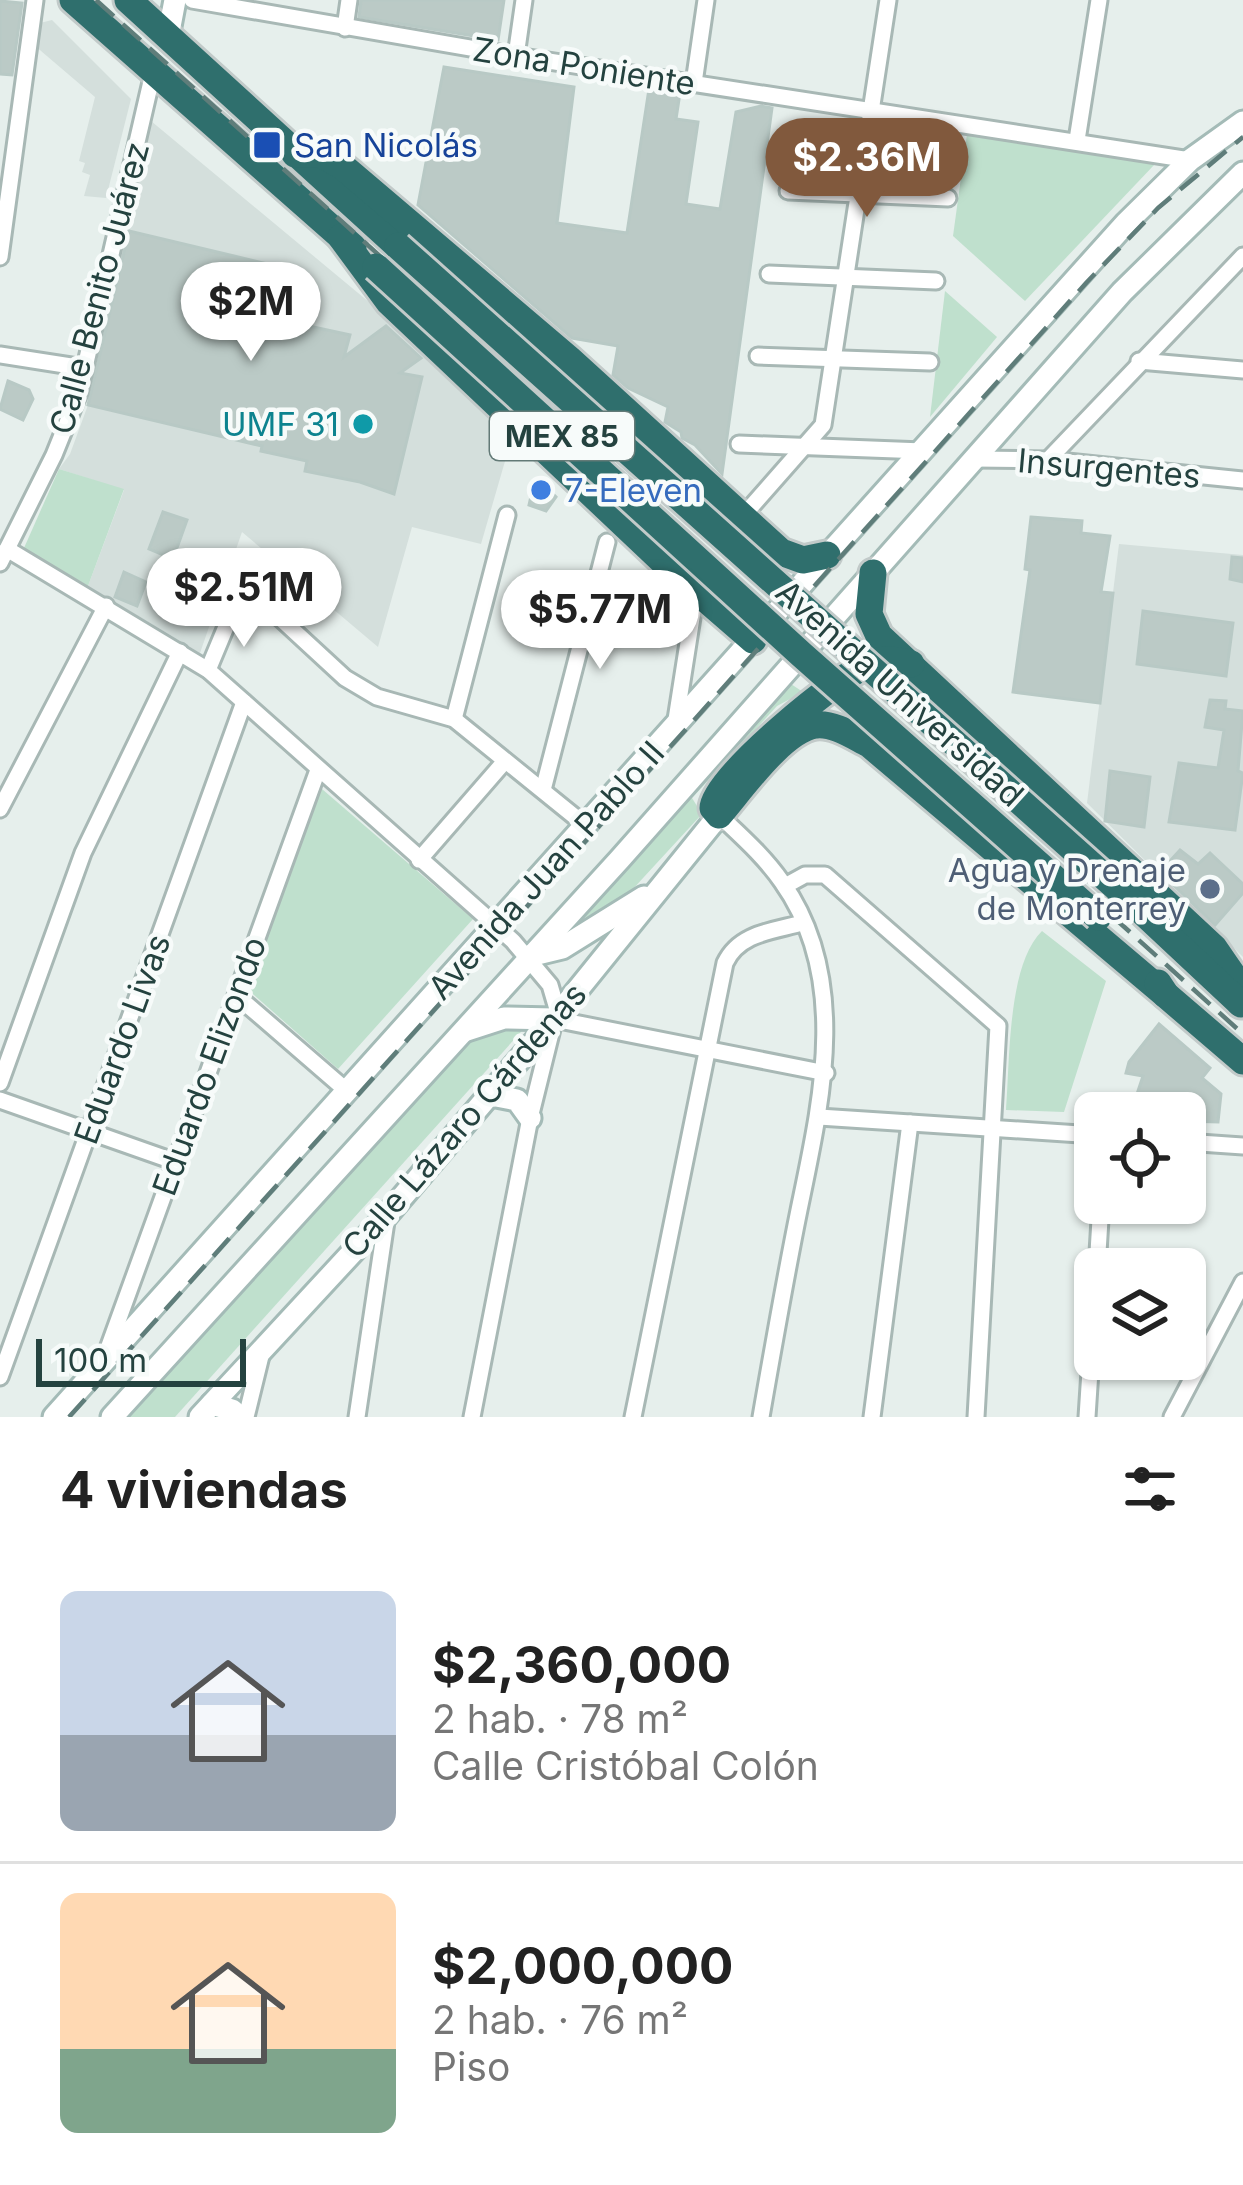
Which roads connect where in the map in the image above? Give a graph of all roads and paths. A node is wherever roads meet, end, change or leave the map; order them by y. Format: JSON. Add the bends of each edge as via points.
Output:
{"nodes":[{"id":1,"x":35,"y":0,"type":"edge"},
{"id":2,"x":73,"y":0,"type":"edge"},
{"id":3,"x":128,"y":0,"type":"edge"},
{"id":4,"x":176,"y":0,"type":"edge"},
{"id":5,"x":192,"y":0,"type":"edge"},
{"id":6,"x":349,"y":0,"type":"edge"},
{"id":7,"x":524,"y":0,"type":"edge"},
{"id":8,"x":706,"y":0,"type":"edge"},
{"id":9,"x":888,"y":0,"type":"edge"},
{"id":10,"x":1099,"y":0,"type":"edge"},
{"id":11,"x":346,"y":28,"type":"junction"},
{"id":12,"x":168,"y":38,"type":"junction"},
{"id":13,"x":516,"y":56,"type":"junction"},
{"id":14,"x":153,"y":73,"type":"junction"},
{"id":15,"x":694,"y":82,"type":"junction"},
{"id":16,"x":871,"y":110,"type":"junction"},
{"id":17,"x":1243,"y":122,"type":"edge"},
{"id":18,"x":1077,"y":140,"type":"junction"},
{"id":19,"x":295,"y":154,"type":"junction"},
{"id":20,"x":1190,"y":160,"type":"junction"},
{"id":21,"x":1243,"y":173,"type":"edge"},
{"id":22,"x":788,"y":191,"type":"dead end"},
{"id":23,"x":859,"y":194,"type":"junction"},
{"id":24,"x":948,"y":197,"type":"dead end"},
{"id":25,"x":340,"y":237,"type":"junction"},
{"id":26,"x":1243,"y":256,"type":"edge"},
{"id":27,"x":0,"y":257,"type":"edge"},
{"id":28,"x":769,"y":274,"type":"dead end"},
{"id":29,"x":847,"y":277,"type":"junction"},
{"id":30,"x":936,"y":280,"type":"dead end"},
{"id":31,"x":0,"y":355,"type":"edge"},
{"id":32,"x":758,"y":356,"type":"dead end"},
{"id":33,"x":833,"y":358,"type":"junction"},
{"id":34,"x":930,"y":362,"type":"dead end"},
{"id":35,"x":1139,"y":362,"type":"junction"},
{"id":36,"x":84,"y":368,"type":"junction"},
{"id":37,"x":1243,"y":370,"type":"edge"},
{"id":38,"x":809,"y":443,"type":"junction"},
{"id":39,"x":739,"y":444,"type":"dead end"},
{"id":40,"x":923,"y":451,"type":"junction"},
{"id":41,"x":975,"y":459,"type":"junction"},
{"id":42,"x":1048,"y":460,"type":"junction"},
{"id":43,"x":1243,"y":480,"type":"edge"},
{"id":44,"x":722,"y":496,"type":"junction"},
{"id":45,"x":507,"y":515,"type":"dead end"},
{"id":46,"x":743,"y":516,"type":"junction"},
{"id":47,"x":607,"y":542,"type":"dead end"},
{"id":48,"x":4,"y":556,"type":"edge"},
{"id":49,"x":826,"y":556,"type":"junction"},
{"id":50,"x":670,"y":568,"type":"junction"},
{"id":51,"x":873,"y":574,"type":"junction"},
{"id":52,"x":696,"y":592,"type":"junction"},
{"id":53,"x":106,"y":606,"type":"junction"},
{"id":54,"x":753,"y":640,"type":"junction"},
{"id":55,"x":181,"y":652,"type":"junction"},
{"id":56,"x":911,"y":664,"type":"junction"},
{"id":57,"x":208,"y":670,"type":"junction"},
{"id":58,"x":935,"y":686,"type":"junction"},
{"id":59,"x":244,"y":702,"type":"junction"},
{"id":60,"x":454,"y":719,"type":"junction"},
{"id":61,"x":674,"y":728,"type":"junction"},
{"id":62,"x":868,"y":744,"type":"junction"},
{"id":63,"x":506,"y":761,"type":"junction"},
{"id":64,"x":318,"y":770,"type":"junction"},
{"id":65,"x":543,"y":790,"type":"junction"},
{"id":66,"x":0,"y":809,"type":"edge"},
{"id":67,"x":719,"y":815,"type":"junction"},
{"id":68,"x":585,"y":825,"type":"junction"},
{"id":69,"x":419,"y":860,"type":"junction"},
{"id":70,"x":785,"y":886,"type":"junction"},
{"id":71,"x":660,"y":887,"type":"junction"},
{"id":72,"x":802,"y":923,"type":"junction"},
{"id":73,"x":497,"y":926,"type":"junction"},
{"id":74,"x":529,"y":956,"type":"junction"},
{"id":75,"x":1166,"y":995,"type":"junction"},
{"id":76,"x":237,"y":996,"type":"junction"},
{"id":77,"x":1242,"y":1004,"type":"edge"},
{"id":78,"x":554,"y":1019,"type":"junction"},
{"id":79,"x":0,"y":1023,"type":"edge"},
{"id":80,"x":19,"y":1029,"type":"junction"},
{"id":81,"x":458,"y":1034,"type":"junction"},
{"id":82,"x":708,"y":1051,"type":"junction"},
{"id":83,"x":1243,"y":1061,"type":"edge"},
{"id":84,"x":826,"y":1073,"type":"junction"},
{"id":85,"x":0,"y":1083,"type":"edge"},
{"id":86,"x":347,"y":1091,"type":"junction"},
{"id":87,"x":491,"y":1095,"type":"junction"},
{"id":88,"x":0,"y":1100,"type":"edge"},
{"id":89,"x":818,"y":1117,"type":"junction"},
{"id":90,"x":530,"y":1118,"type":"junction"},
{"id":91,"x":910,"y":1123,"type":"junction"},
{"id":92,"x":995,"y":1129,"type":"junction"},
{"id":93,"x":88,"y":1132,"type":"junction"},
{"id":94,"x":1074,"y":1135,"type":"edge"},
{"id":95,"x":1206,"y":1143,"type":"edge"},
{"id":96,"x":1243,"y":1146,"type":"edge"},
{"id":97,"x":173,"y":1161,"type":"junction"},
{"id":98,"x":387,"y":1215,"type":"junction"},
{"id":99,"x":359,"y":1244,"type":"junction"},
{"id":100,"x":382,"y":1264,"type":"junction"},
{"id":101,"x":1243,"y":1282,"type":"edge"},
{"id":102,"x":262,"y":1348,"type":"junction"},
{"id":103,"x":103,"y":1363,"type":"junction"},
{"id":104,"x":0,"y":1377,"type":"edge"},
{"id":105,"x":1089,"y":1380,"type":"edge"},
{"id":106,"x":206,"y":1410,"type":"edge"},
{"id":107,"x":54,"y":1417,"type":"edge"},
{"id":108,"x":112,"y":1417,"type":"edge"},
{"id":109,"x":243,"y":1417,"type":"edge"},
{"id":110,"x":357,"y":1417,"type":"edge"},
{"id":111,"x":472,"y":1417,"type":"edge"},
{"id":112,"x":633,"y":1417,"type":"edge"},
{"id":113,"x":761,"y":1417,"type":"edge"},
{"id":114,"x":872,"y":1417,"type":"edge"},
{"id":115,"x":976,"y":1417,"type":"edge"},
{"id":116,"x":1087,"y":1417,"type":"edge"},
{"id":117,"x":1172,"y":1417,"type":"edge"}],
"edges":[{"from":1,"to":27,"type":"street"},
{"from":2,"to":14,"type":"highway","name":"Avenida Universidad","number":"MEX 85"},
{"from":3,"to":12,"type":"highway","name":"Avenida Universidad","number":"MEX 85"},
{"from":4,"to":12,"type":"street"},
{"from":5,"to":11,"type":"street","name":"Zona Poniente"},
{"from":6,"to":11,"type":"street"},
{"from":7,"to":13,"type":"street"},
{"from":8,"to":15,"type":"street"},
{"from":9,"to":16,"type":"street"},
{"from":10,"to":18,"type":"street"},
{"from":11,"to":13,"type":"street","name":"Zona Poniente"},
{"from":12,"to":19,"type":"highway","name":"Avenida Universidad","number":"MEX 85"},
{"from":13,"to":15,"type":"street","name":"Zona Poniente"},
{"from":14,"to":25,"type":"highway","name":"Avenida Universidad","number":"MEX 85"},
{"from":14,"to":36,"type":"street","name":"Calle Benito Juárez"},
{"from":15,"to":16,"type":"street","name":"Zona Poniente"},
{"from":16,"to":18,"type":"street","name":"Zona Poniente"},
{"from":16,"to":23,"type":"street"},
{"from":17,"to":20,"type":"street","name":"Avenida Juan Pablo II"},
{"from":18,"to":20,"type":"street","name":"Zona Poniente"},
{"from":19,"to":44,"type":"highway","via":[[320,154],[342,166]]},
{"from":19,"to":77,"type":"highway","name":"Avenida Universidad","number":"MEX 85","bridge":true},
{"from":20,"to":40,"type":"street","name":"Avenida Juan Pablo II"},
{"from":21,"to":41,"type":"street","name":"Avenida Juan Pablo II","via":[[1122,292]]},
{"from":22,"to":23,"type":"street"},
{"from":23,"to":24,"type":"street"},
{"from":23,"to":29,"type":"street"},
{"from":25,"to":50,"type":"highway","via":[[389,302]]},
{"from":25,"to":75,"type":"highway","name":"Avenida Universidad","number":"MEX 85","bridge":true,"via":[[1098,917]]},
{"from":26,"to":35,"type":"street"},
{"from":28,"to":29,"type":"street"},
{"from":29,"to":30,"type":"street"},
{"from":29,"to":33,"type":"street"},
{"from":31,"to":36,"type":"street"},
{"from":32,"to":33,"type":"street"},
{"from":33,"to":34,"type":"street"},
{"from":33,"to":38,"type":"street","via":[[823,425]]},
{"from":35,"to":37,"type":"street"},
{"from":35,"to":42,"type":"street"},
{"from":36,"to":48,"type":"street","name":"Calle Benito Juárez","via":[[61,440]]},
{"from":38,"to":39,"type":"street"},
{"from":38,"to":40,"type":"street"},
{"from":38,"to":46,"type":"street"},
{"from":40,"to":49,"type":"street","name":"Avenida Juan Pablo II"},
{"from":41,"to":42,"type":"street","name":"Insurgentes"},
{"from":41,"to":51,"type":"street","name":"Avenida Juan Pablo II"},
{"from":42,"to":43,"type":"street","name":"Insurgentes"},
{"from":44,"to":46,"type":"highway"},
{"from":44,"to":50,"type":"highway","via":[[715,547]]},
{"from":45,"to":60,"type":"street"},
{"from":46,"to":49,"type":"highway","via":[[788,556]]},
{"from":47,"to":65,"type":"street"},
{"from":48,"to":53,"type":"street"},
{"from":49,"to":54,"type":"street","name":"Avenida Juan Pablo II"},
{"from":50,"to":52,"type":"highway"},
{"from":51,"to":56,"type":"highway","via":[[873,626]]},
{"from":51,"to":74,"type":"street","name":"Avenida Juan Pablo II"},
{"from":52,"to":54,"type":"highway"},
{"from":52,"to":61,"type":"street"},
{"from":53,"to":55,"type":"street"},
{"from":53,"to":66,"type":"street"},
{"from":54,"to":61,"type":"street","name":"Avenida Juan Pablo II"},
{"from":55,"to":57,"type":"street"},
{"from":55,"to":80,"type":"street","via":[[89,836]]},
{"from":56,"to":58,"type":"highway"},
{"from":56,"to":67,"type":"highway","via":[[867,664],[794,717],[716,792]]},
{"from":57,"to":59,"type":"street"},
{"from":57,"to":60,"type":"street","via":[[238,598],[255,595],[358,686]]},
{"from":58,"to":62,"type":"highway","via":[[885,692],[867,722]]},
{"from":58,"to":77,"type":"highway","via":[[1214,948]]},
{"from":59,"to":64,"type":"street"},
{"from":59,"to":93,"type":"street","name":"Eduardo Livas"},
{"from":60,"to":63,"type":"street"},
{"from":61,"to":68,"type":"street","name":"Avenida Juan Pablo II"},
{"from":62,"to":67,"type":"highway","via":[[831,726],[799,731]]},
{"from":62,"to":75,"type":"highway"},
{"from":63,"to":65,"type":"street"},
{"from":63,"to":69,"type":"street"},
{"from":64,"to":69,"type":"street"},
{"from":64,"to":76,"type":"street","name":"Eduardo Elizondo"},
{"from":65,"to":68,"type":"street"},
{"from":67,"to":70,"type":"street"},
{"from":67,"to":71,"type":"street","name":"Calle Lázaro Cárdenas"},
{"from":68,"to":73,"type":"street","name":"Avenida Juan Pablo II"},
{"from":69,"to":73,"type":"street"},
{"from":70,"to":72,"type":"street"},
{"from":70,"to":92,"type":"street","via":[[825,875],[994,1021]]},
{"from":71,"to":74,"type":"street","via":[[562,948]]},
{"from":71,"to":78,"type":"street","name":"Calle Lázaro Cárdenas"},
{"from":72,"to":82,"type":"street","via":[[734,947]]},
{"from":72,"to":84,"type":"street","via":[[824,1000]]},
{"from":73,"to":74,"type":"street"},
{"from":73,"to":86,"type":"street","name":"Avenida Juan Pablo II"},
{"from":74,"to":78,"type":"street","via":[[555,996]]},
{"from":74,"to":81,"type":"street","name":"Avenida Juan Pablo II"},
{"from":75,"to":83,"type":"highway","name":"Avenida Universidad","number":"MEX 85"},
{"from":76,"to":86,"type":"street"},
{"from":76,"to":97,"type":"street","name":"Eduardo Elizondo"},
{"from":78,"to":81,"type":"street","via":[[503,1018]]},
{"from":78,"to":82,"type":"street"},
{"from":78,"to":87,"type":"street","name":"Calle Lázaro Cárdenas"},
{"from":78,"to":90,"type":"street"},
{"from":79,"to":80,"type":"street"},
{"from":80,"to":85,"type":"street"},
{"from":81,"to":108,"type":"street","name":"Avenida Juan Pablo II"},
{"from":82,"to":84,"type":"street"},
{"from":82,"to":112,"type":"street"},
{"from":84,"to":89,"type":"street"},
{"from":86,"to":103,"type":"street","name":"Avenida Juan Pablo II"},
{"from":87,"to":90,"type":"street","via":[[517,1100]]},
{"from":87,"to":98,"type":"street","name":"Calle Lázaro Cárdenas"},
{"from":88,"to":93,"type":"street"},
{"from":89,"to":91,"type":"street"},
{"from":89,"to":113,"type":"street"},
{"from":90,"to":111,"type":"street"},
{"from":91,"to":92,"type":"street"},
{"from":91,"to":114,"type":"street"},
{"from":92,"to":94,"type":"street"},
{"from":92,"to":115,"type":"street"},
{"from":93,"to":97,"type":"street"},
{"from":93,"to":104,"type":"street","name":"Eduardo Livas"},
{"from":95,"to":96,"type":"street"},
{"from":97,"to":103,"type":"street","name":"Eduardo Elizondo"},
{"from":98,"to":99,"type":"street","name":"Calle Lázaro Cárdenas"},
{"from":98,"to":100,"type":"street"},
{"from":99,"to":100,"type":"street"},
{"from":99,"to":102,"type":"street","name":"Calle Lázaro Cárdenas"},
{"from":100,"to":110,"type":"street"},
{"from":101,"to":117,"type":"street"},
{"from":102,"to":106,"type":"street","name":"Calle Lázaro Cárdenas"},
{"from":102,"to":109,"type":"street"},
{"from":103,"to":107,"type":"street","name":"Avenida Juan Pablo II"},
{"from":105,"to":116,"type":"street"},
{"from":106,"to":109,"type":"street"}]}
